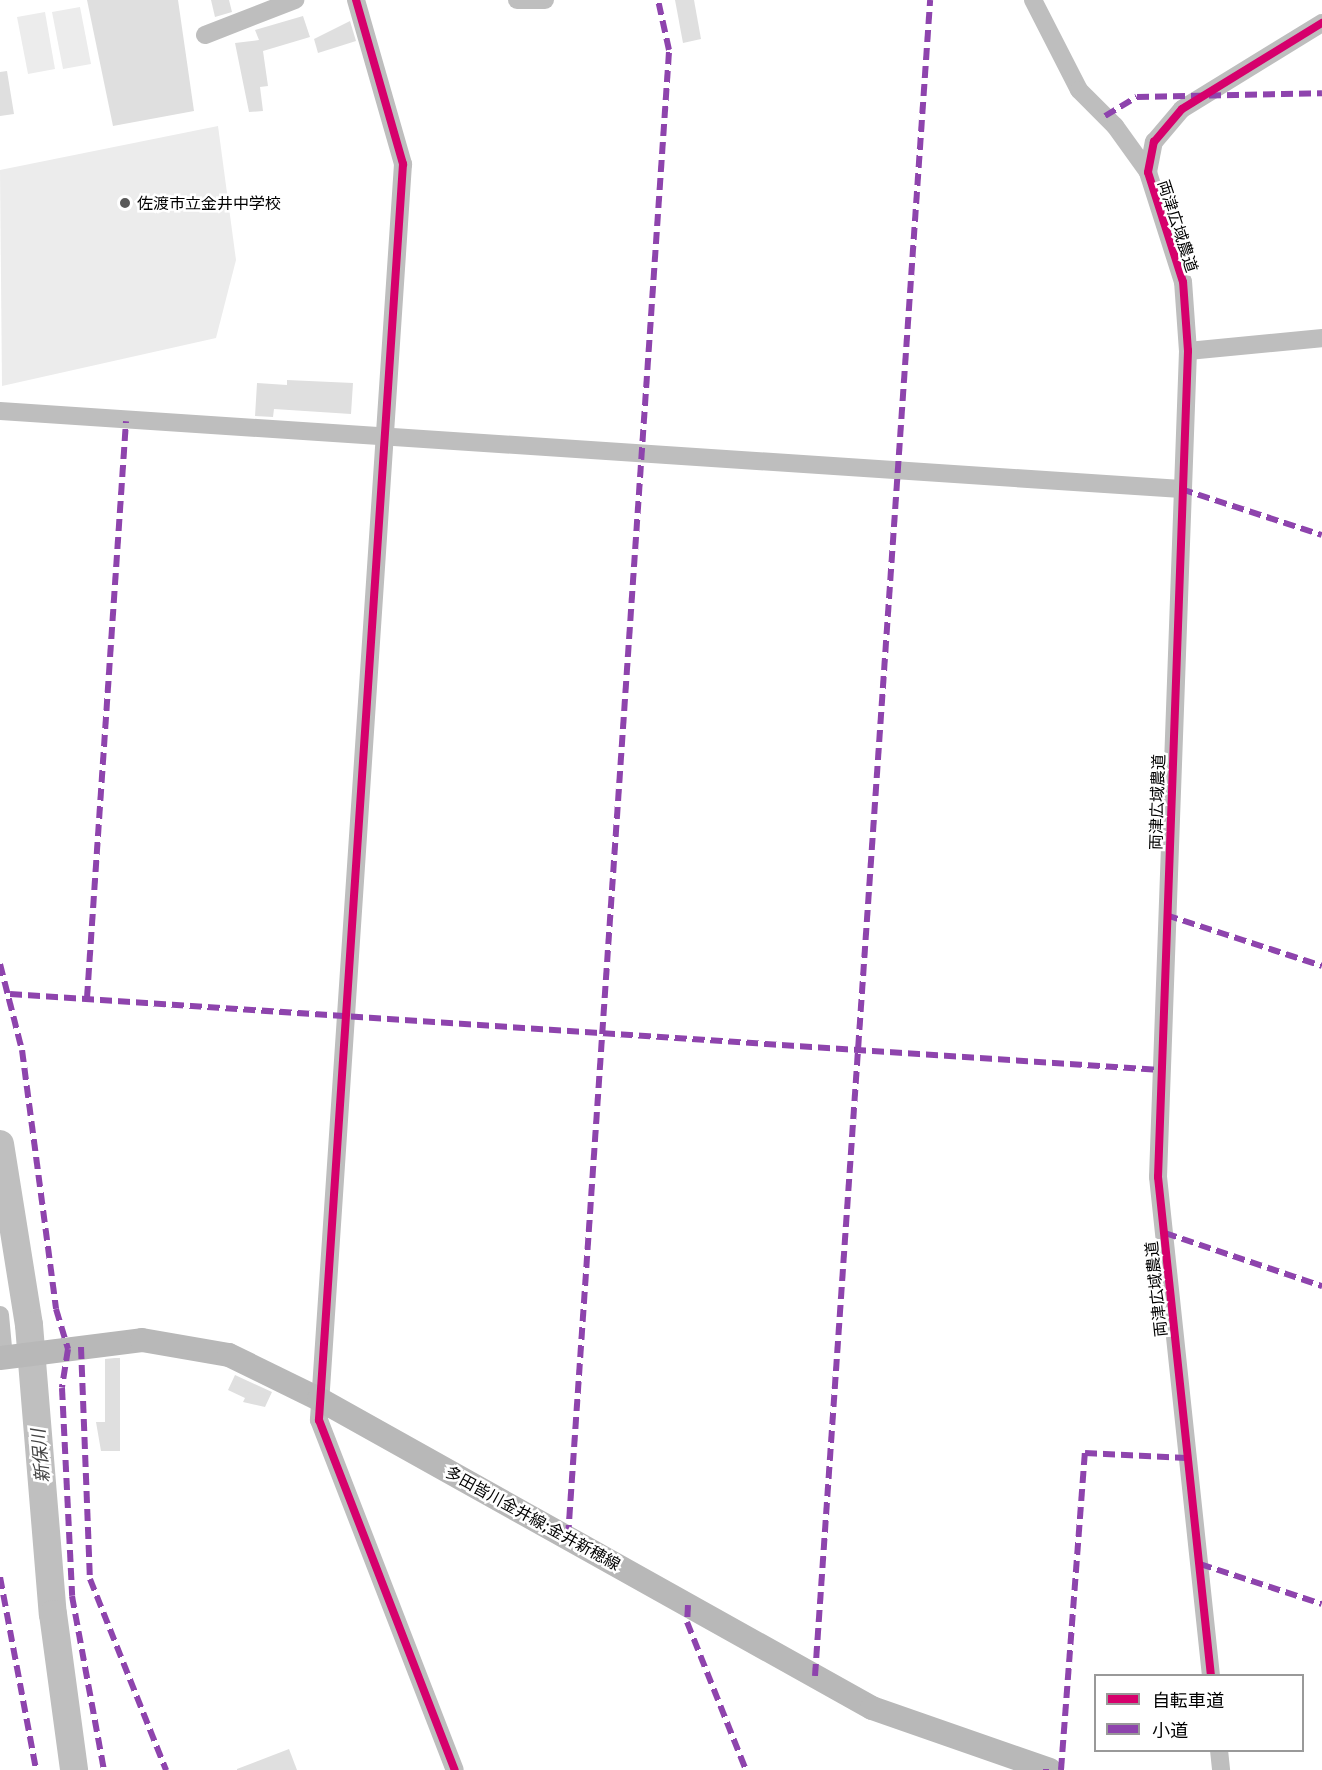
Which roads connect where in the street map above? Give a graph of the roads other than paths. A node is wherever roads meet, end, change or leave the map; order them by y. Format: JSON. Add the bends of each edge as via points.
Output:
{"nodes":[{"id":1,"x":295,"y":0,"type":"edge"},
{"id":2,"x":356,"y":0,"type":"edge"},
{"id":3,"x":518,"y":0,"type":"edge"},
{"id":4,"x":544,"y":0,"type":"edge"},
{"id":5,"x":1033,"y":0,"type":"edge"},
{"id":6,"x":1322,"y":23,"type":"edge"},
{"id":7,"x":205,"y":35,"type":"dead end"},
{"id":8,"x":1148,"y":172,"type":"junction"},
{"id":9,"x":1322,"y":338,"type":"edge"},
{"id":10,"x":1188,"y":351,"type":"junction"},
{"id":11,"x":0,"y":411,"type":"edge"},
{"id":12,"x":385,"y":438,"type":"junction"},
{"id":13,"x":1181,"y":489,"type":"junction"},
{"id":14,"x":0,"y":1315,"type":"edge"},
{"id":15,"x":2,"y":1358,"type":"edge"},
{"id":16,"x":319,"y":1399,"type":"junction"},
{"id":17,"x":1211,"y":1674,"type":"edge"},
{"id":18,"x":1219,"y":1752,"type":"edge"},
{"id":19,"x":455,"y":1770,"type":"edge"},
{"id":20,"x":1050,"y":1770,"type":"edge"},
{"id":21,"x":1221,"y":1770,"type":"edge"}],
"edges":[{"from":1,"to":7,"type":"street"},
{"from":2,"to":12,"type":"street","via":[[403,164]]},
{"from":3,"to":4,"type":"street"},
{"from":5,"to":8,"type":"street","via":[[1078,90],[1115,126]]},
{"from":6,"to":8,"type":"street","name":"両津広域農道","via":[[1182,108],[1154,142]]},
{"from":8,"to":10,"type":"street","name":"両津広域農道","via":[[1182,282]]},
{"from":9,"to":10,"type":"street"},
{"from":10,"to":13,"type":"street","name":"両津広域農道"},
{"from":11,"to":12,"type":"street"},
{"from":12,"to":13,"type":"street"},
{"from":12,"to":16,"type":"street"},
{"from":13,"to":17,"type":"street","name":"両津広域農道","via":[[1158,1177]]},
{"from":14,"to":15,"type":"street"},
{"from":15,"to":16,"type":"main road","name":"多田皆川金井線;金井新穂線","via":[[142,1340],[202,1347]]},
{"from":16,"to":19,"type":"street","via":[[319,1420]]},
{"from":16,"to":20,"type":"main road","name":"多田皆川金井線;金井新穂線","via":[[872,1708]]},
{"from":18,"to":21,"type":"street"}]}
